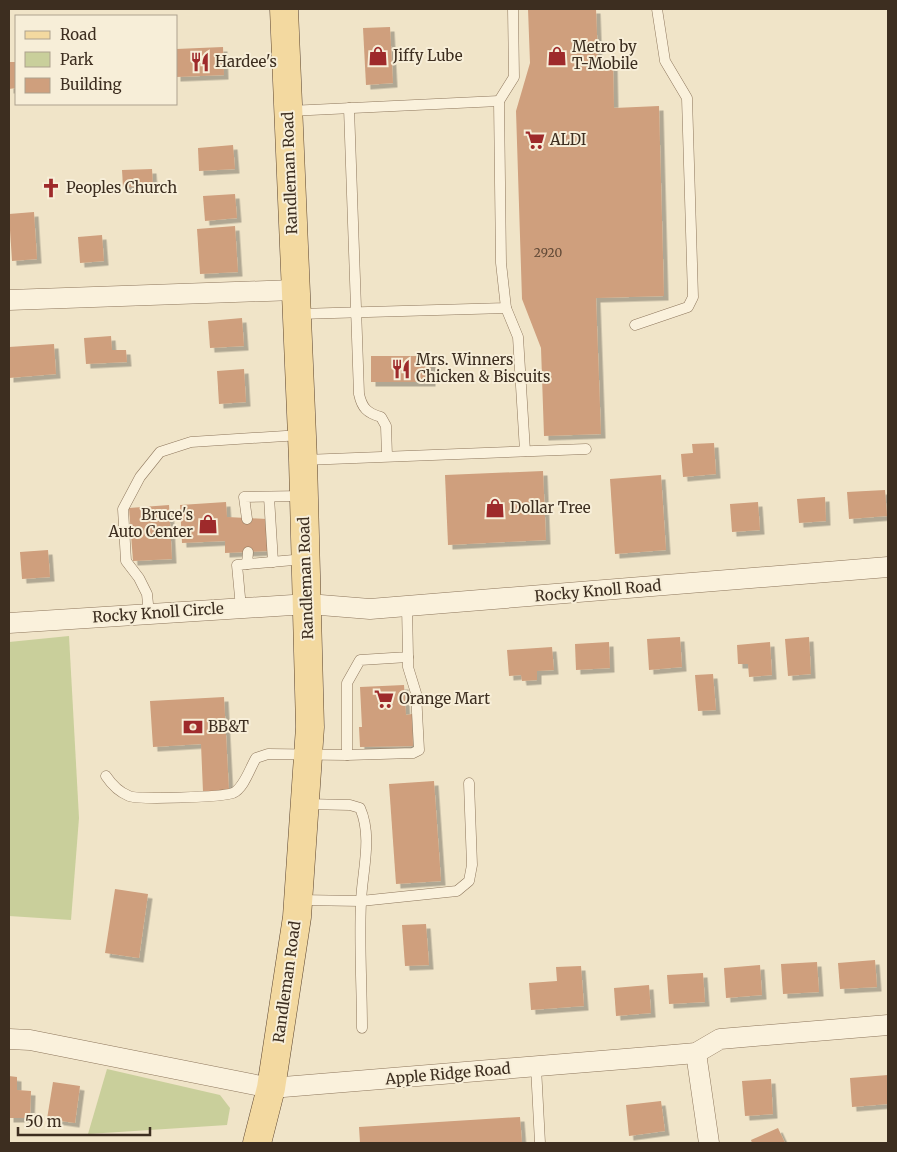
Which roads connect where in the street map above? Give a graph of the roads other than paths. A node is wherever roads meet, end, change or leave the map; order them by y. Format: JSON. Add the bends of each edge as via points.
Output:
{"nodes":[{"id":1,"x":284,"y":9,"type":"edge"},
{"id":2,"x":513,"y":9,"type":"edge"},
{"id":3,"x":657,"y":9,"type":"edge"},
{"id":4,"x":499,"y":101,"type":"junction"},
{"id":5,"x":349,"y":108,"type":"junction"},
{"id":6,"x":288,"y":111,"type":"junction"},
{"id":7,"x":9,"y":300,"type":"edge"},
{"id":8,"x":295,"y":302,"type":"junction"},
{"id":9,"x":506,"y":308,"type":"junction"},
{"id":10,"x":356,"y":311,"type":"junction"},
{"id":11,"x":635,"y":325,"type":"dead end"},
{"id":12,"x":302,"y":448,"type":"junction"},
{"id":13,"x":586,"y":450,"type":"dead end"},
{"id":14,"x":525,"y":451,"type":"junction"},
{"id":15,"x":387,"y":456,"type":"junction"},
{"id":16,"x":269,"y":496,"type":"junction"},
{"id":17,"x":304,"y":496,"type":"junction"},
{"id":18,"x":247,"y":519,"type":"dead end"},
{"id":19,"x":248,"y":552,"type":"dead end"},
{"id":20,"x":306,"y":559,"type":"junction"},
{"id":21,"x":273,"y":562,"type":"junction"},
{"id":22,"x":247,"y":564,"type":"junction"},
{"id":23,"x":888,"y":567,"type":"edge"},
{"id":24,"x":308,"y":604,"type":"junction"},
{"id":25,"x":407,"y":606,"type":"junction"},
{"id":26,"x":241,"y":608,"type":"junction"},
{"id":27,"x":149,"y":614,"type":"junction"},
{"id":28,"x":9,"y":623,"type":"edge"},
{"id":29,"x":408,"y":657,"type":"junction"},
{"id":30,"x":308,"y":754,"type":"junction"},
{"id":31,"x":347,"y":755,"type":"junction"},
{"id":32,"x":106,"y":776,"type":"dead end"},
{"id":33,"x":469,"y":783,"type":"dead end"},
{"id":34,"x":304,"y":804,"type":"junction"},
{"id":35,"x":298,"y":900,"type":"junction"},
{"id":36,"x":361,"y":900,"type":"junction"},
{"id":37,"x":888,"y":1025,"type":"edge"},
{"id":38,"x":362,"y":1028,"type":"dead end"},
{"id":39,"x":9,"y":1039,"type":"edge"},
{"id":40,"x":696,"y":1053,"type":"junction"},
{"id":41,"x":536,"y":1067,"type":"junction"},
{"id":42,"x":271,"y":1088,"type":"junction"},
{"id":43,"x":258,"y":1143,"type":"edge"},
{"id":44,"x":540,"y":1143,"type":"edge"},
{"id":45,"x":709,"y":1143,"type":"edge"}],
"edges":[{"from":1,"to":6,"type":"main road","name":"Randleman Road"},
{"from":2,"to":4,"type":"lane","via":[[514,77]]},
{"from":3,"to":11,"type":"lane","via":[[665,61],[687,98],[693,297],[688,307]]},
{"from":4,"to":5,"type":"lane"},
{"from":4,"to":9,"type":"lane","via":[[501,263]]},
{"from":5,"to":6,"type":"lane"},
{"from":5,"to":10,"type":"lane"},
{"from":6,"to":8,"type":"main road","name":"Randleman Road"},
{"from":7,"to":8,"type":"street"},
{"from":8,"to":10,"type":"lane"},
{"from":8,"to":12,"type":"main road","name":"Randleman Road"},
{"from":9,"to":10,"type":"lane"},
{"from":9,"to":14,"type":"lane","via":[[518,337]]},
{"from":10,"to":15,"type":"lane","via":[[361,405],[369,413],[381,417],[386,426]]},
{"from":12,"to":15,"type":"lane"},
{"from":12,"to":17,"type":"main road","name":"Randleman Road"},
{"from":12,"to":27,"type":"lane","via":[[191,442],[160,452],[140,477],[123,508],[126,561],[147,594]]},
{"from":13,"to":14,"type":"lane"},
{"from":14,"to":15,"type":"lane"},
{"from":16,"to":17,"type":"lane"},
{"from":16,"to":18,"type":"lane","via":[[244,497]]},
{"from":16,"to":21,"type":"lane"},
{"from":17,"to":20,"type":"main road","name":"Randleman Road"},
{"from":19,"to":22,"type":"lane"},
{"from":20,"to":21,"type":"lane"},
{"from":20,"to":24,"type":"main road","name":"Randleman Road"},
{"from":21,"to":22,"type":"lane"},
{"from":22,"to":26,"type":"lane","via":[[237,565]]},
{"from":23,"to":25,"type":"street","name":"Rocky Knoll Road"},
{"from":24,"to":25,"type":"street","name":"Rocky Knoll Road","via":[[370,609]]},
{"from":24,"to":26,"type":"street","name":"Rocky Knoll Circle"},
{"from":24,"to":30,"type":"main road","name":"Randleman Road"},
{"from":25,"to":29,"type":"lane"},
{"from":26,"to":27,"type":"street","name":"Rocky Knoll Circle"},
{"from":27,"to":28,"type":"street","name":"Rocky Knoll Circle"},
{"from":29,"to":31,"type":"lane","via":[[360,660],[355,666],[347,683]]},
{"from":29,"to":31,"type":"lane","via":[[416,693],[419,750],[413,753]]},
{"from":30,"to":31,"type":"lane"},
{"from":30,"to":32,"type":"lane","via":[[268,754],[256,758],[241,786],[233,793],[220,795],[143,799],[129,796],[112,786]]},
{"from":30,"to":34,"type":"main road","name":"Randleman Road"},
{"from":33,"to":36,"type":"lane","via":[[472,865],[469,881],[457,890]]},
{"from":34,"to":35,"type":"main road","name":"Randleman Road"},
{"from":34,"to":36,"type":"lane","via":[[360,808],[364,819],[365,871]]},
{"from":35,"to":36,"type":"lane"},
{"from":35,"to":42,"type":"main road","name":"Randleman Road"},
{"from":36,"to":38,"type":"lane"},
{"from":37,"to":40,"type":"street","name":"Apple Ridge Road","via":[[720,1039]]},
{"from":39,"to":42,"type":"street","name":"Apple Ridge Road","via":[[30,1040]]},
{"from":40,"to":41,"type":"street","name":"Apple Ridge Road"},
{"from":40,"to":45,"type":"street"},
{"from":41,"to":42,"type":"street","name":"Apple Ridge Road"},
{"from":41,"to":44,"type":"lane"},
{"from":42,"to":43,"type":"main road","name":"Randleman Road"}]}
